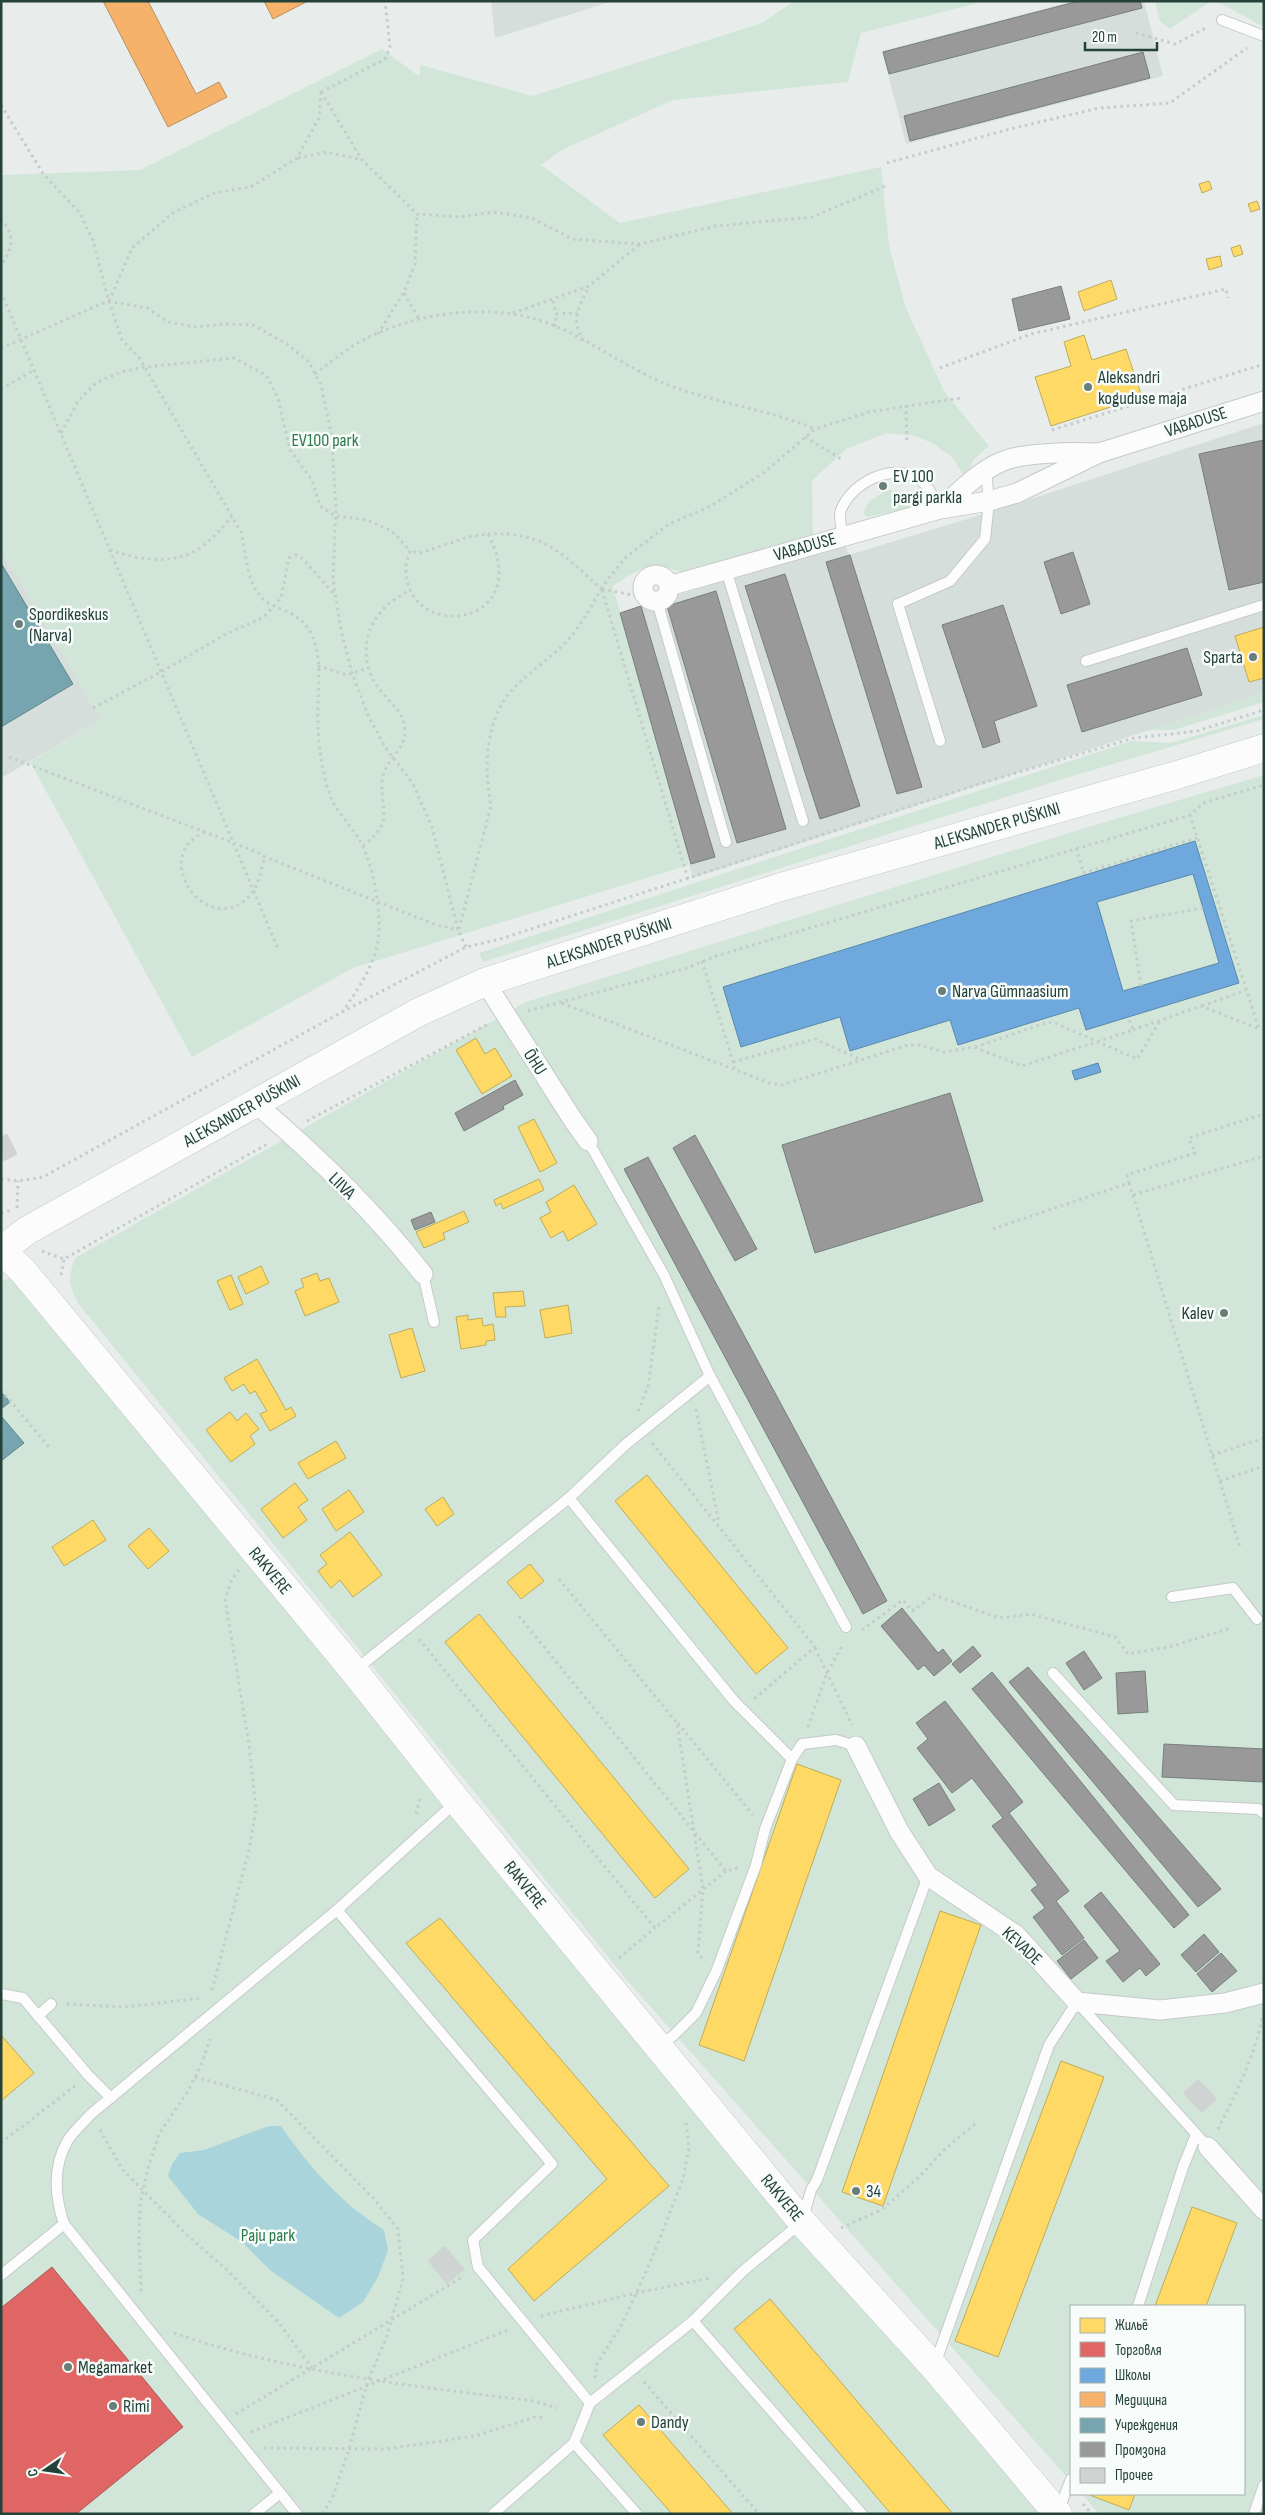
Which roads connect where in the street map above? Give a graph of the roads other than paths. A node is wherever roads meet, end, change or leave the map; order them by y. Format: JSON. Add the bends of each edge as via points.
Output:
{"nodes":[{"id":1,"x":1222,"y":20,"type":"road end"},
{"id":2,"x":1264,"y":36,"type":"edge"},
{"id":3,"x":1264,"y":401,"type":"edge"},
{"id":4,"x":1099,"y":453,"type":"junction"},
{"id":5,"x":986,"y":470,"type":"junction"},
{"id":6,"x":988,"y":501,"type":"junction"},
{"id":7,"x":940,"y":509,"type":"junction"},
{"id":8,"x":842,"y":537,"type":"junction"},
{"id":9,"x":726,"y":570,"type":"junction"},
{"id":10,"x":657,"y":602,"type":"joint"},
{"id":11,"x":1264,"y":605,"type":"edge"},
{"id":12,"x":1086,"y":661,"type":"dead end"},
{"id":13,"x":940,"y":742,"type":"dead end"},
{"id":14,"x":1264,"y":748,"type":"edge"},
{"id":15,"x":803,"y":820,"type":"dead end"},
{"id":16,"x":726,"y":842,"type":"dead end"},
{"id":17,"x":485,"y":982,"type":"junction"},
{"id":18,"x":256,"y":1104,"type":"junction"},
{"id":19,"x":588,"y":1141,"type":"joint"},
{"id":20,"x":1,"y":1250,"type":"edge"},
{"id":21,"x":424,"y":1274,"type":"joint"},
{"id":22,"x":434,"y":1322,"type":"dead end"},
{"id":23,"x":710,"y":1376,"type":"junction"},
{"id":24,"x":568,"y":1498,"type":"junction"},
{"id":25,"x":1172,"y":1597,"type":"dead end"},
{"id":26,"x":1257,"y":1619,"type":"dead end"},
{"id":27,"x":846,"y":1627,"type":"dead end"},
{"id":28,"x":354,"y":1671,"type":"junction"},
{"id":29,"x":1054,"y":1673,"type":"dead end"},
{"id":30,"x":856,"y":1746,"type":"joint"},
{"id":31,"x":792,"y":1759,"type":"junction"},
{"id":32,"x":457,"y":1801,"type":"junction"},
{"id":33,"x":1264,"y":1813,"type":"edge"},
{"id":34,"x":928,"y":1876,"type":"junction"},
{"id":35,"x":337,"y":1910,"type":"junction"},
{"id":36,"x":1264,"y":1993,"type":"edge"},
{"id":37,"x":1,"y":1994,"type":"edge"},
{"id":38,"x":1077,"y":2002,"type":"junction"},
{"id":39,"x":51,"y":2004,"type":"road end"},
{"id":40,"x":38,"y":2016,"type":"junction"},
{"id":41,"x":658,"y":2047,"type":"junction"},
{"id":42,"x":111,"y":2098,"type":"junction"},
{"id":43,"x":1202,"y":2141,"type":"junction"},
{"id":44,"x":1261,"y":2202,"type":"edge"},
{"id":45,"x":802,"y":2222,"type":"junction"},
{"id":46,"x":64,"y":2224,"type":"junction"},
{"id":47,"x":1,"y":2275,"type":"edge"},
{"id":48,"x":1138,"y":2305,"type":"edge"},
{"id":49,"x":693,"y":2321,"type":"junction"},
{"id":50,"x":934,"y":2367,"type":"junction"},
{"id":51,"x":590,"y":2403,"type":"junction"},
{"id":52,"x":574,"y":2443,"type":"junction"},
{"id":53,"x":1070,"y":2482,"type":"edge"},
{"id":54,"x":1264,"y":2485,"type":"edge"},
{"id":55,"x":280,"y":2493,"type":"junction"},
{"id":56,"x":1058,"y":2513,"type":"edge"},
{"id":57,"x":254,"y":2514,"type":"edge"},
{"id":58,"x":296,"y":2514,"type":"edge"},
{"id":59,"x":493,"y":2514,"type":"edge"},
{"id":60,"x":637,"y":2514,"type":"edge"},
{"id":61,"x":862,"y":2514,"type":"edge"},
{"id":62,"x":1254,"y":2514,"type":"edge"}],
"edges":[{"from":1,"to":2,"type":"lane"},
{"from":3,"to":4,"type":"street","name":"VABADUSE"},
{"from":4,"to":5,"type":"street","name":"VABADUSE","via":[[1013,458]]},
{"from":4,"to":6,"type":"street","name":"VABADUSE","via":[[1017,493]]},
{"from":5,"to":6,"type":"lane"},
{"from":5,"to":7,"type":"street","name":"VABADUSE"},
{"from":6,"to":7,"type":"street","name":"VABADUSE"},
{"from":6,"to":13,"type":"lane","via":[[985,539],[950,581],[898,604]]},
{"from":7,"to":8,"type":"street","name":"VABADUSE"},
{"from":7,"to":8,"type":"lane","via":[[924,483],[905,473],[886,474],[855,489],[845,502],[840,512]]},
{"from":8,"to":9,"type":"street","name":"VABADUSE"},
{"from":9,"to":10,"type":"street","name":"VABADUSE","via":[[669,586],[665,598]]},
{"from":9,"to":15,"type":"lane"},
{"from":10,"to":16,"type":"lane"},
{"from":11,"to":12,"type":"lane"},
{"from":14,"to":17,"type":"street","name":"ALEKSANDER PUŠKINI","via":[[1177,776],[781,887]]},
{"from":17,"to":18,"type":"street","name":"ALEKSANDER PUŠKINI","via":[[417,1013]]},
{"from":17,"to":19,"type":"street","name":"ÕHU"},
{"from":18,"to":20,"type":"street","name":"ALEKSANDER PUŠKINI","via":[[28,1230]]},
{"from":18,"to":21,"type":"street","name":"LIIVA","via":[[399,1243]]},
{"from":19,"to":23,"type":"lane","via":[[664,1276]]},
{"from":20,"to":28,"type":"street","name":"RAKVERE","via":[[23,1270]]},
{"from":21,"to":22,"type":"lane"},
{"from":23,"to":24,"type":"lane","via":[[625,1445]]},
{"from":23,"to":27,"type":"lane"},
{"from":24,"to":28,"type":"lane"},
{"from":24,"to":31,"type":"lane","via":[[742,1710]]},
{"from":25,"to":26,"type":"lane","via":[[1233,1588]]},
{"from":28,"to":32,"type":"street","name":"RAKVERE"},
{"from":29,"to":33,"type":"lane","via":[[1174,1805],[1258,1808]]},
{"from":30,"to":31,"type":"lane","via":[[836,1740],[802,1744]]},
{"from":30,"to":34,"type":"street","name":"KEVADE","via":[[899,1831]]},
{"from":31,"to":41,"type":"lane","via":[[716,1972],[696,2013]]},
{"from":32,"to":35,"type":"lane"},
{"from":32,"to":41,"type":"street","name":"RAKVERE"},
{"from":34,"to":38,"type":"street","name":"KEVADE","via":[[1016,1935]]},
{"from":34,"to":45,"type":"lane"},
{"from":35,"to":42,"type":"lane"},
{"from":35,"to":51,"type":"lane","via":[[552,2164],[473,2240],[478,2267]]},
{"from":36,"to":38,"type":"street","via":[[1226,2003],[1160,2010]]},
{"from":37,"to":40,"type":"lane","via":[[23,1998]]},
{"from":38,"to":43,"type":"lane"},
{"from":38,"to":50,"type":"lane","via":[[1049,2045]]},
{"from":39,"to":40,"type":"lane"},
{"from":40,"to":42,"type":"lane"},
{"from":41,"to":45,"type":"street","name":"RAKVERE"},
{"from":42,"to":46,"type":"lane","via":[[68,2140],[58,2163],[57,2205]]},
{"from":43,"to":44,"type":"street"},
{"from":43,"to":48,"type":"lane","via":[[1183,2167]]},
{"from":45,"to":49,"type":"lane","via":[[743,2271]]},
{"from":45,"to":50,"type":"street","name":"RAKVERE"},
{"from":46,"to":47,"type":"lane"},
{"from":46,"to":55,"type":"lane"},
{"from":49,"to":51,"type":"lane"},
{"from":49,"to":61,"type":"lane"},
{"from":50,"to":56,"type":"street","name":"RAKVERE"},
{"from":51,"to":52,"type":"lane"},
{"from":52,"to":59,"type":"lane"},
{"from":52,"to":60,"type":"lane"},
{"from":53,"to":56,"type":"lane"},
{"from":54,"to":62,"type":"lane"},
{"from":55,"to":57,"type":"lane"},
{"from":55,"to":58,"type":"lane"}]}
